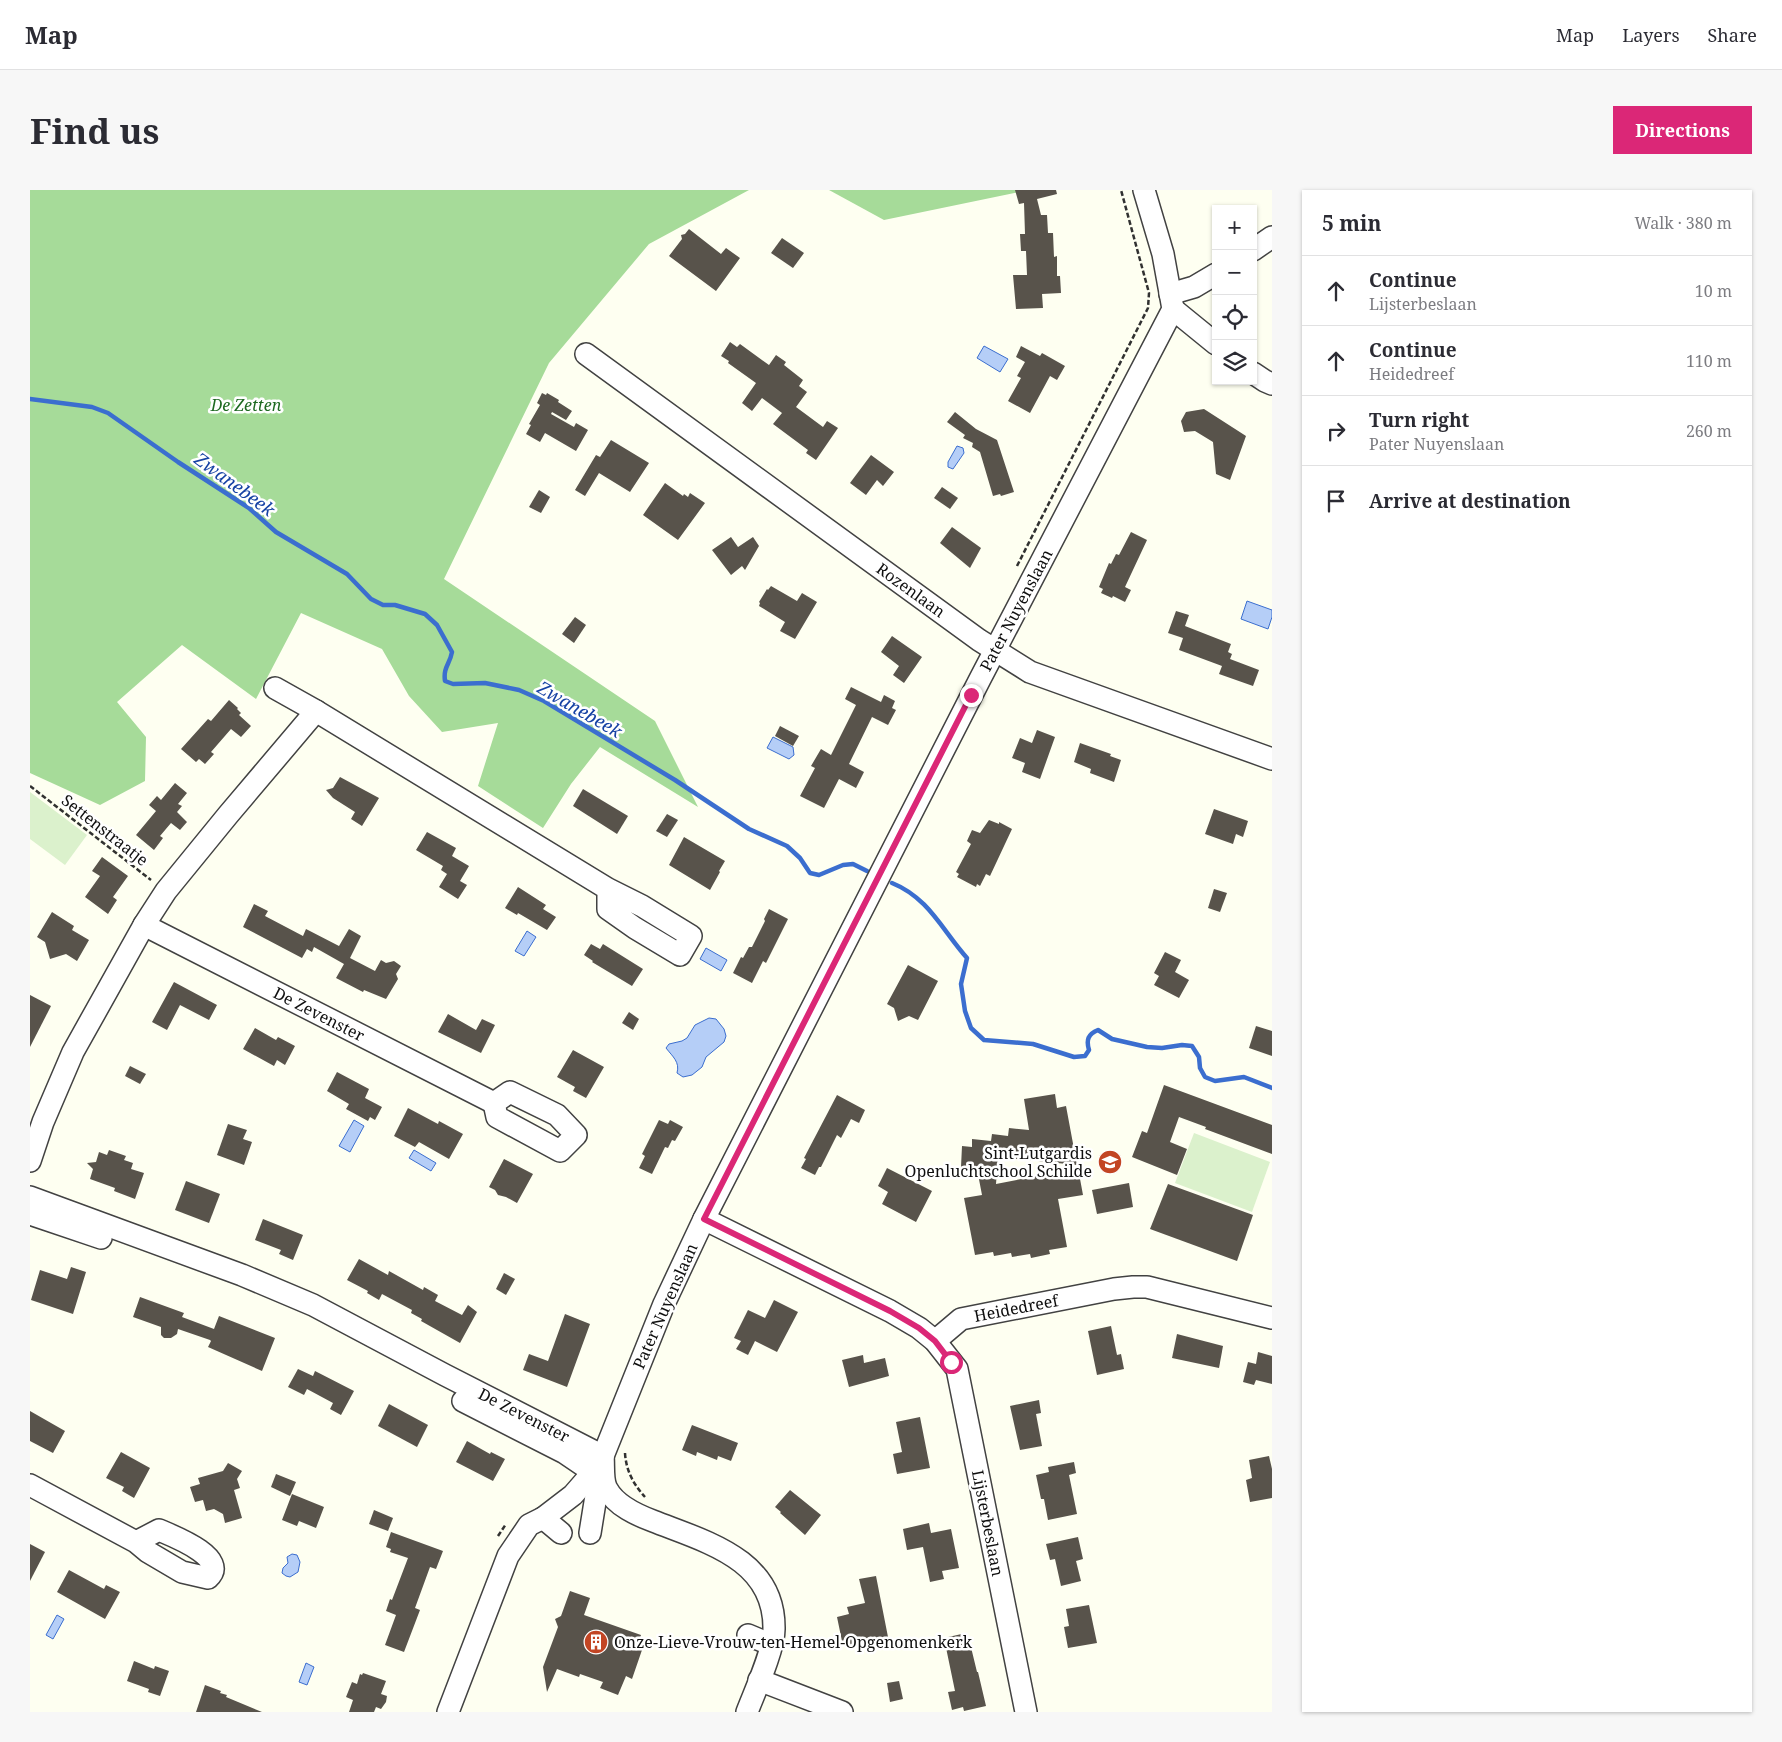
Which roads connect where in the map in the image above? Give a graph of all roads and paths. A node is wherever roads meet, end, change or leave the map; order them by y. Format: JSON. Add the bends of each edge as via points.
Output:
{"nodes":[{"id":1,"x":1121,"y":190,"type":"edge"},
{"id":2,"x":1144,"y":190,"type":"edge"},
{"id":3,"x":1272,"y":237,"type":"edge"},
{"id":4,"x":1257,"y":247,"type":"edge"},
{"id":5,"x":1212,"y":276,"type":"edge"},
{"id":6,"x":1171,"y":301,"type":"junction"},
{"id":7,"x":1212,"y":340,"type":"edge"},
{"id":8,"x":586,"y":354,"type":"dead end"},
{"id":9,"x":1257,"y":376,"type":"edge"},
{"id":10,"x":1272,"y":384,"type":"edge"},
{"id":11,"x":1014,"y":572,"type":"dead end"},
{"id":12,"x":994,"y":651,"type":"junction"},
{"id":13,"x":275,"y":688,"type":"dead end"},
{"id":14,"x":316,"y":711,"type":"junction"},
{"id":15,"x":1272,"y":759,"type":"edge"},
{"id":16,"x":30,"y":786,"type":"edge"},
{"id":17,"x":608,"y":889,"type":"dead end"},
{"id":18,"x":166,"y":891,"type":"junction"},
{"id":19,"x":144,"y":925,"type":"junction"},
{"id":20,"x":494,"y":1103,"type":"dead end"},
{"id":21,"x":30,"y":1161,"type":"edge"},
{"id":22,"x":30,"y":1197,"type":"edge"},
{"id":23,"x":30,"y":1214,"type":"edge"},
{"id":24,"x":704,"y":1219,"type":"junction"},
{"id":25,"x":169,"y":1255,"type":"junction"},
{"id":26,"x":1272,"y":1318,"type":"edge"},
{"id":27,"x":935,"y":1341,"type":"junction"},
{"id":28,"x":598,"y":1464,"type":"junction"},
{"id":29,"x":30,"y":1485,"type":"edge"},
{"id":30,"x":543,"y":1518,"type":"junction"},
{"id":31,"x":561,"y":1533,"type":"dead end"},
{"id":32,"x":590,"y":1533,"type":"dead end"},
{"id":33,"x":136,"y":1542,"type":"dead end"},
{"id":34,"x":748,"y":1635,"type":"dead end"},
{"id":35,"x":772,"y":1645,"type":"junction"},
{"id":36,"x":759,"y":1680,"type":"junction"},
{"id":37,"x":448,"y":1712,"type":"edge"},
{"id":38,"x":747,"y":1712,"type":"edge"},
{"id":39,"x":842,"y":1712,"type":"edge"},
{"id":40,"x":1026,"y":1712,"type":"edge"}],
"edges":[{"from":1,"to":11,"type":"path","via":[[1149,293],[1148,308]]},
{"from":2,"to":6,"type":"street","via":[[1163,254]]},
{"from":3,"to":4,"type":"street"},
{"from":5,"to":6,"type":"street"},
{"from":6,"to":7,"type":"street"},
{"from":6,"to":12,"type":"street","name":"Pater Nuyenslaan"},
{"from":8,"to":12,"type":"street","name":"Rozenlaan"},
{"from":9,"to":10,"type":"street"},
{"from":12,"to":15,"type":"street","name":"Rozenlaan","via":[[1030,672]]},
{"from":12,"to":24,"type":"street","name":"Pater Nuyenslaan"},
{"from":13,"to":14,"type":"street"},
{"from":14,"to":17,"type":"street"},
{"from":14,"to":18,"type":"street"},
{"from":16,"to":18,"type":"path","name":"Settenstraatje"},
{"from":18,"to":19,"type":"street"},
{"from":19,"to":20,"type":"street","name":"De Zevenster"},
{"from":19,"to":21,"type":"street","via":[[73,1052]]},
{"from":22,"to":25,"type":"street","name":"De Zevenster"},
{"from":23,"to":25,"type":"street","name":"De Zevenster"},
{"from":24,"to":27,"type":"street","via":[[890,1311]]},
{"from":24,"to":28,"type":"street","name":"Pater Nuyenslaan","via":[[664,1304]]},
{"from":25,"to":28,"type":"street","name":"De Zevenster","via":[[242,1275]]},
{"from":26,"to":27,"type":"street","name":"Heidedreef","via":[[1147,1287],[1133,1287],[961,1319]]},
{"from":27,"to":40,"type":"street","name":"Lijsterbeslaan","via":[[957,1369]]},
{"from":28,"to":30,"type":"street","name":"Pater Nuyenslaan","via":[[573,1494]]},
{"from":28,"to":32,"type":"street"},
{"from":28,"to":35,"type":"street","name":"Pater Nuyenslaan","via":[[606,1488],[614,1499],[637,1515],[713,1545],[750,1568],[773,1610]]},
{"from":29,"to":33,"type":"street"},
{"from":30,"to":31,"type":"street"},
{"from":30,"to":37,"type":"street","name":"Pater Nuyenslaan","via":[[529,1526],[508,1556]]},
{"from":34,"to":35,"type":"street"},
{"from":35,"to":36,"type":"street","name":"Pater Nuyenslaan"},
{"from":36,"to":38,"type":"street","name":"Pater Nuyenslaan"},
{"from":36,"to":39,"type":"street"}]}
